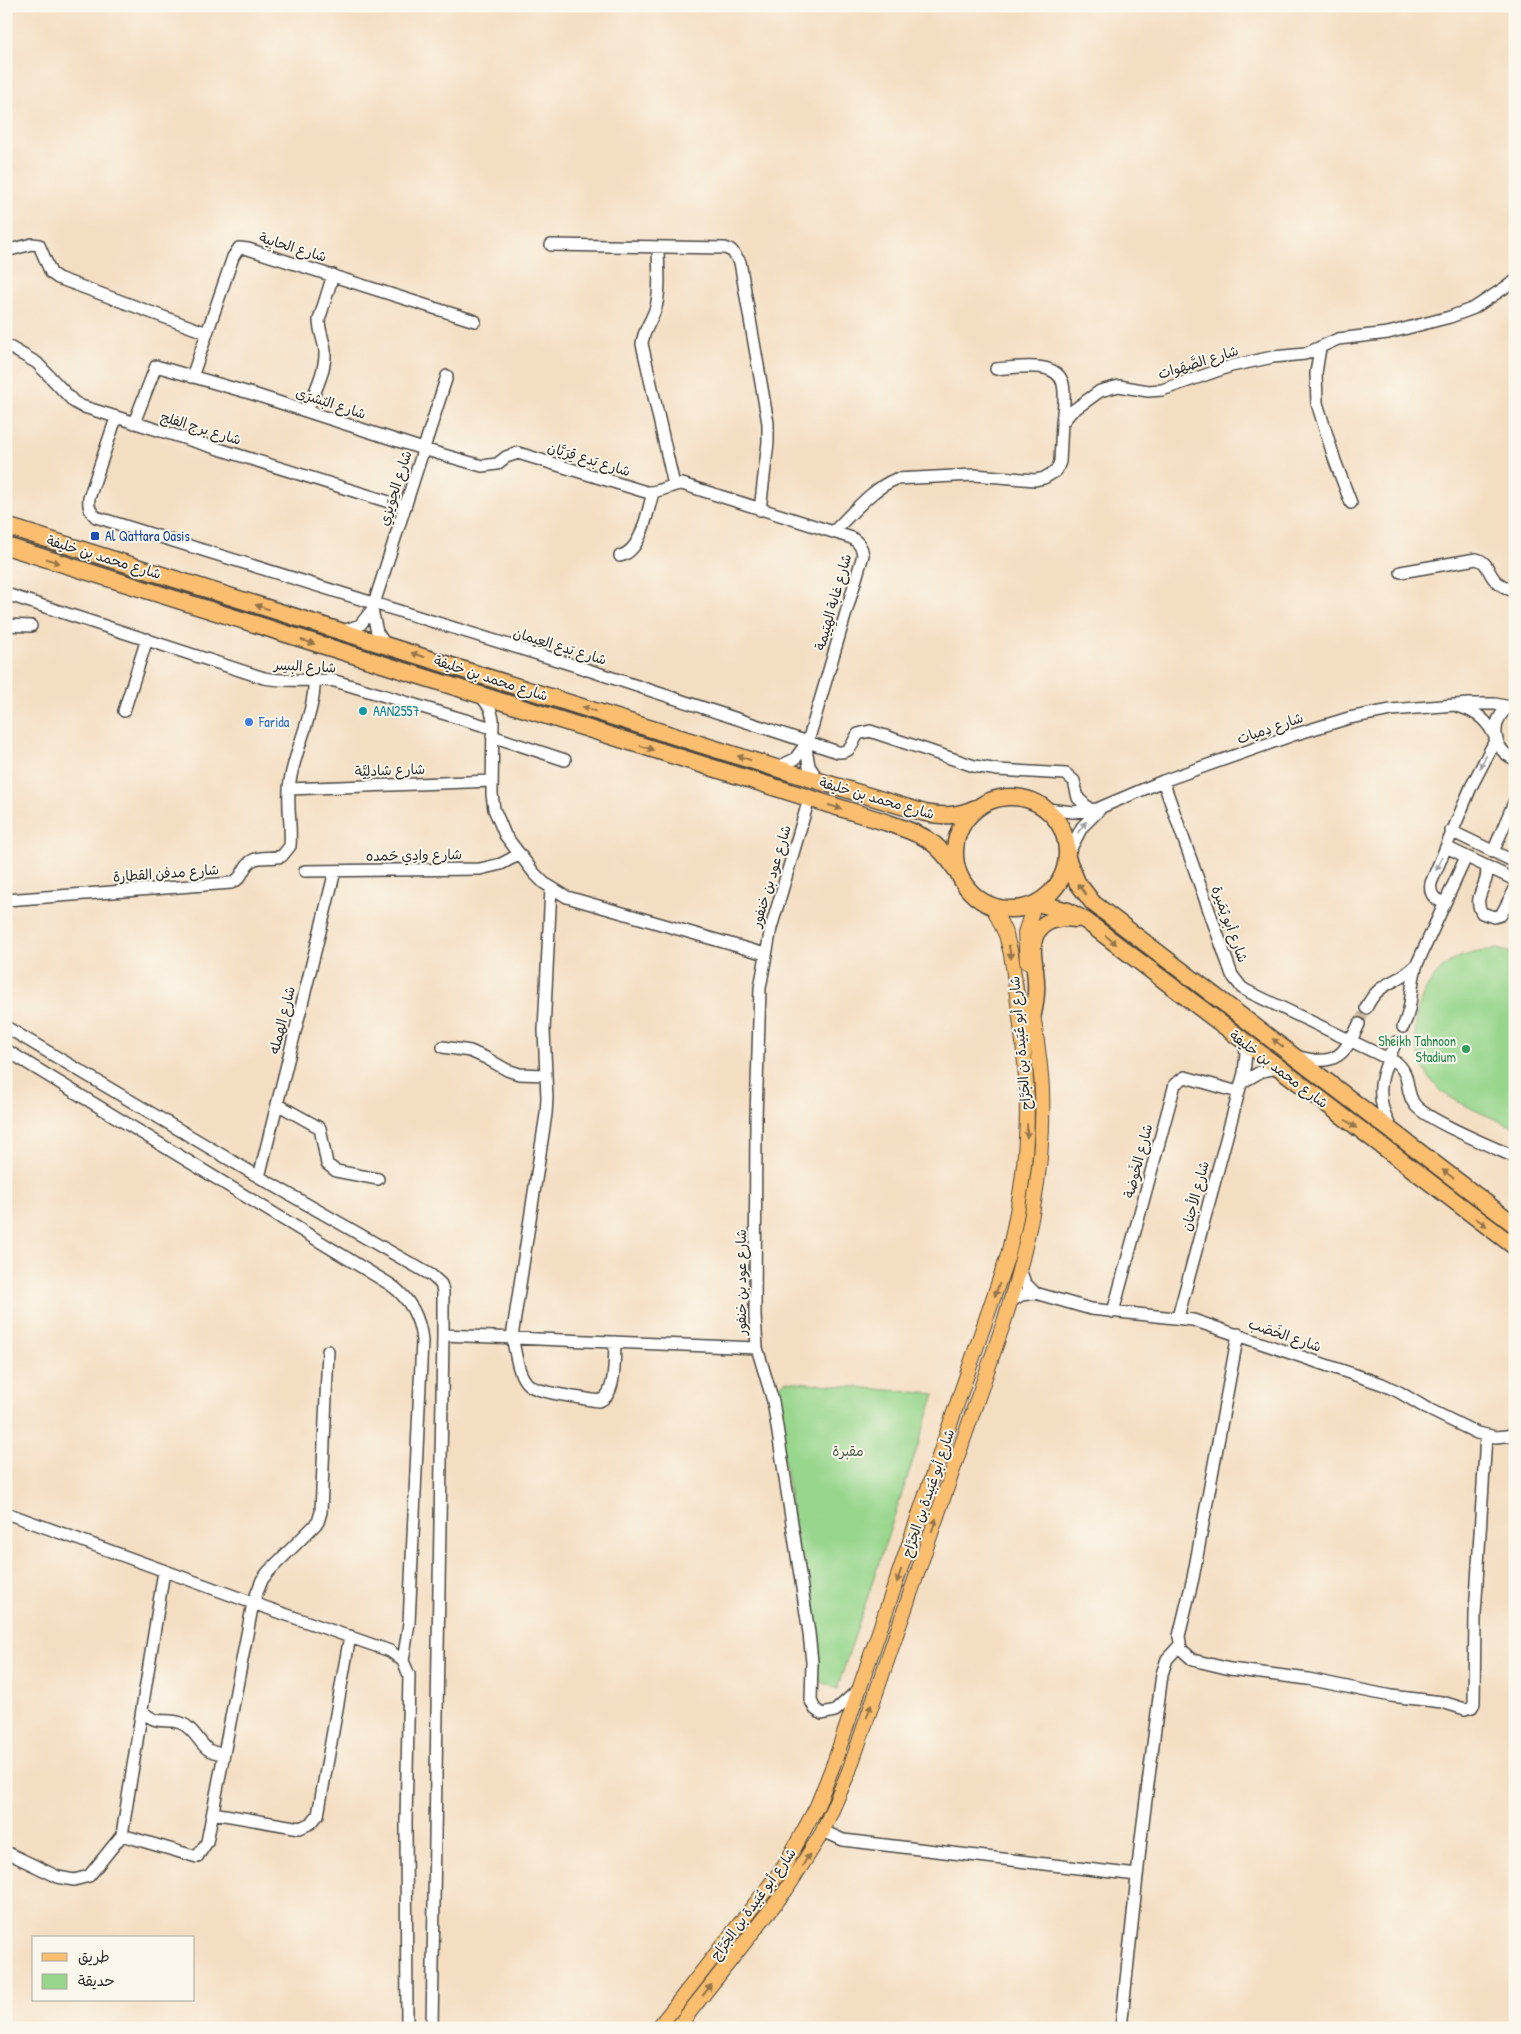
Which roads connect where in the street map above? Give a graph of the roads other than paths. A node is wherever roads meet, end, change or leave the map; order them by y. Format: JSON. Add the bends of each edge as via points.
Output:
{"nodes":[{"id":1,"x":551,"y":245,"type":"dead end"},
{"id":2,"x":658,"y":247,"type":"junction"},
{"id":3,"x":6,"y":251,"type":"edge"},
{"id":4,"x":333,"y":275,"type":"junction"},
{"id":5,"x":1515,"y":281,"type":"edge"},
{"id":6,"x":475,"y":321,"type":"dead end"},
{"id":7,"x":208,"y":333,"type":"junction"},
{"id":8,"x":6,"y":345,"type":"edge"},
{"id":9,"x":1320,"y":348,"type":"junction"},
{"id":10,"x":996,"y":369,"type":"dead end"},
{"id":11,"x":446,"y":376,"type":"dead end"},
{"id":12,"x":192,"y":377,"type":"junction"},
{"id":13,"x":307,"y":412,"type":"junction"},
{"id":14,"x":116,"y":418,"type":"junction"},
{"id":15,"x":134,"y":423,"type":"junction"},
{"id":16,"x":1062,"y":423,"type":"junction"},
{"id":17,"x":423,"y":449,"type":"junction"},
{"id":18,"x":497,"y":464,"type":"joint"},
{"id":19,"x":674,"y":485,"type":"junction"},
{"id":20,"x":654,"y":493,"type":"junction"},
{"id":21,"x":1351,"y":503,"type":"dead end"},
{"id":22,"x":404,"y":508,"type":"junction"},
{"id":23,"x":760,"y":510,"type":"junction"},
{"id":24,"x":6,"y":526,"type":"edge"},
{"id":25,"x":833,"y":532,"type":"junction"},
{"id":26,"x":6,"y":546,"type":"edge"},
{"id":27,"x":620,"y":556,"type":"dead end"},
{"id":28,"x":1401,"y":572,"type":"dead end"},
{"id":29,"x":1515,"y":592,"type":"edge"},
{"id":30,"x":6,"y":594,"type":"edge"},
{"id":31,"x":373,"y":607,"type":"junction"},
{"id":32,"x":6,"y":625,"type":"edge"},
{"id":33,"x":31,"y":626,"type":"dead end"},
{"id":34,"x":341,"y":631,"type":"junction"},
{"id":35,"x":146,"y":639,"type":"junction"},
{"id":36,"x":385,"y":644,"type":"junction"},
{"id":37,"x":314,"y":679,"type":"junction"},
{"id":38,"x":478,"y":694,"type":"junction"},
{"id":39,"x":1513,"y":704,"type":"edge"},
{"id":40,"x":1453,"y":705,"type":"junction"},
{"id":41,"x":517,"y":706,"type":"junction"},
{"id":42,"x":124,"y":712,"type":"dead end"},
{"id":43,"x":492,"y":732,"type":"junction"},
{"id":44,"x":1496,"y":738,"type":"junction"},
{"id":45,"x":807,"y":742,"type":"junction"},
{"id":46,"x":1515,"y":759,"type":"edge"},
{"id":47,"x":564,"y":760,"type":"dead end"},
{"id":48,"x":776,"y":768,"type":"junction"},
{"id":49,"x":492,"y":781,"type":"junction"},
{"id":50,"x":1163,"y":781,"type":"junction"},
{"id":51,"x":819,"y":782,"type":"junction"},
{"id":52,"x":289,"y":789,"type":"junction"},
{"id":53,"x":810,"y":799,"type":"junction"},
{"id":54,"x":1515,"y":800,"type":"edge"},
{"id":55,"x":1104,"y":806,"type":"junction"},
{"id":56,"x":976,"y":808,"type":"junction"},
{"id":57,"x":1047,"y":809,"type":"junction"},
{"id":58,"x":1090,"y":810,"type":"junction"},
{"id":59,"x":1451,"y":831,"type":"junction"},
{"id":60,"x":1446,"y":847,"type":"junction"},
{"id":61,"x":1492,"y":852,"type":"junction"},
{"id":62,"x":520,"y":854,"type":"junction"},
{"id":63,"x":1068,"y":856,"type":"junction"},
{"id":64,"x":1466,"y":857,"type":"junction"},
{"id":65,"x":1515,"y":862,"type":"edge"},
{"id":66,"x":1486,"y":867,"type":"junction"},
{"id":67,"x":305,"y":871,"type":"dead end"},
{"id":68,"x":335,"y":871,"type":"junction"},
{"id":69,"x":957,"y":871,"type":"junction"},
{"id":70,"x":1515,"y":880,"type":"edge"},
{"id":71,"x":551,"y":888,"type":"junction"},
{"id":72,"x":1515,"y":889,"type":"edge"},
{"id":73,"x":6,"y":900,"type":"edge"},
{"id":74,"x":1445,"y":902,"type":"junction"},
{"id":75,"x":1036,"y":904,"type":"junction"},
{"id":76,"x":993,"y":906,"type":"junction"},
{"id":77,"x":1086,"y":921,"type":"junction"},
{"id":78,"x":765,"y":954,"type":"junction"},
{"id":79,"x":1417,"y":964,"type":"junction"},
{"id":80,"x":1386,"y":984,"type":"junction"},
{"id":81,"x":1411,"y":997,"type":"junction"},
{"id":82,"x":1366,"y":1008,"type":"tunnel mouth"},
{"id":83,"x":1033,"y":1014,"type":"junction"},
{"id":84,"x":1359,"y":1024,"type":"tunnel mouth"},
{"id":85,"x":1403,"y":1027,"type":"dead end"},
{"id":86,"x":6,"y":1028,"type":"edge"},
{"id":87,"x":1352,"y":1041,"type":"junction"},
{"id":88,"x":1396,"y":1042,"type":"dead end"},
{"id":89,"x":1244,"y":1043,"type":"junction"},
{"id":90,"x":443,"y":1047,"type":"dead end"},
{"id":91,"x":6,"y":1050,"type":"edge"},
{"id":92,"x":1343,"y":1052,"type":"junction"},
{"id":93,"x":1294,"y":1056,"type":"junction"},
{"id":94,"x":1389,"y":1058,"type":"junction"},
{"id":95,"x":1278,"y":1068,"type":"junction"},
{"id":96,"x":546,"y":1075,"type":"junction"},
{"id":97,"x":1380,"y":1086,"type":"junction"},
{"id":98,"x":1240,"y":1087,"type":"junction"},
{"id":99,"x":277,"y":1104,"type":"junction"},
{"id":100,"x":1394,"y":1134,"type":"junction"},
{"id":101,"x":1515,"y":1157,"type":"edge"},
{"id":102,"x":258,"y":1177,"type":"junction"},
{"id":103,"x":378,"y":1179,"type":"dead end"},
{"id":104,"x":1515,"y":1225,"type":"edge"},
{"id":105,"x":1515,"y":1247,"type":"edge"},
{"id":106,"x":1020,"y":1269,"type":"junction"},
{"id":107,"x":1035,"y":1293,"type":"junction"},
{"id":108,"x":1010,"y":1302,"type":"junction"},
{"id":109,"x":1112,"y":1312,"type":"junction"},
{"id":110,"x":1178,"y":1317,"type":"junction"},
{"id":111,"x":1238,"y":1334,"type":"junction"},
{"id":112,"x":443,"y":1335,"type":"junction"},
{"id":113,"x":512,"y":1338,"type":"junction"},
{"id":114,"x":615,"y":1342,"type":"junction"},
{"id":115,"x":757,"y":1348,"type":"junction"},
{"id":116,"x":328,"y":1351,"type":"dead end"},
{"id":117,"x":1515,"y":1435,"type":"edge"},
{"id":118,"x":1486,"y":1436,"type":"junction"},
{"id":119,"x":6,"y":1513,"type":"edge"},
{"id":120,"x":164,"y":1571,"type":"junction"},
{"id":121,"x":253,"y":1603,"type":"junction"},
{"id":122,"x":350,"y":1636,"type":"junction"},
{"id":123,"x":1180,"y":1645,"type":"junction"},
{"id":124,"x":403,"y":1661,"type":"junction"},
{"id":125,"x":860,"y":1688,"type":"junction"},
{"id":126,"x":142,"y":1711,"type":"junction"},
{"id":127,"x":224,"y":1754,"type":"junction"},
{"id":128,"x":213,"y":1813,"type":"junction"},
{"id":129,"x":823,"y":1831,"type":"junction"},
{"id":130,"x":122,"y":1835,"type":"junction"},
{"id":131,"x":6,"y":1852,"type":"edge"},
{"id":132,"x":1137,"y":1875,"type":"junction"},
{"id":133,"x":407,"y":2028,"type":"edge"},
{"id":134,"x":432,"y":2028,"type":"edge"},
{"id":135,"x":658,"y":2028,"type":"edge"},
{"id":136,"x":677,"y":2028,"type":"edge"},
{"id":137,"x":1121,"y":2028,"type":"edge"}],
"edges":[{"from":1,"to":2,"type":"street"},
{"from":2,"to":19,"type":"street","via":[[657,300],[642,344]]},
{"from":2,"to":23,"type":"street","via":[[725,248],[732,251],[740,262],[768,423]]},
{"from":3,"to":7,"type":"street","via":[[39,245],[51,273],[58,278]]},
{"from":4,"to":6,"type":"street","name":"شارع الحابِية"},
{"from":4,"to":7,"type":"street","name":"شارع الحابِية","via":[[238,248]]},
{"from":4,"to":13,"type":"street","via":[[319,320],[325,359]]},
{"from":5,"to":9,"type":"street","name":"شارع الصَّهَوات","via":[[1458,315],[1388,333],[1338,339]]},
{"from":7,"to":12,"type":"street"},
{"from":8,"to":14,"type":"street","name":"شارع برج الفلج","via":[[36,364],[74,402]]},
{"from":9,"to":16,"type":"street","name":"شارع الصَّهَوات","via":[[1305,354],[1231,366],[1162,390],[1106,388],[1080,404]]},
{"from":9,"to":21,"type":"street","via":[[1316,373],[1318,403]]},
{"from":10,"to":16,"type":"street","via":[[1044,367],[1056,372],[1063,384]]},
{"from":11,"to":17,"type":"street","name":"شارع الحِوَيزِي"},
{"from":12,"to":13,"type":"street","name":"شارع البُشرَى"},
{"from":12,"to":15,"type":"street","name":"شارع البُشرَى","via":[[156,366]]},
{"from":13,"to":17,"type":"street","name":"شارع البُشرَى"},
{"from":14,"to":15,"type":"street","name":"شارع برج الفلج"},
{"from":14,"to":31,"type":"street","name":"شارع بَدع العِيمان","via":[[89,498],[88,506],[96,517]]},
{"from":15,"to":22,"type":"street","name":"شارع برج الفلج"},
{"from":16,"to":25,"type":"street","via":[[1060,462],[1049,476],[1035,480],[974,474],[896,479],[874,492]]},
{"from":17,"to":18,"type":"street","name":"شارع البُشرَى","via":[[482,466]]},
{"from":17,"to":22,"type":"street","name":"شارع الحِوَيزِي"},
{"from":18,"to":20,"type":"street","name":"شارع بَدع قِرَيَّان","via":[[511,454],[524,454]]},
{"from":19,"to":20,"type":"street"},
{"from":19,"to":23,"type":"street","name":"شارع غابة الهِيَيمة","via":[[691,486]]},
{"from":20,"to":27,"type":"street","via":[[636,546]]},
{"from":22,"to":31,"type":"street","name":"شارع الحِوَيزِي"},
{"from":23,"to":25,"type":"street","name":"شارع غابة الهِيَيمة"},
{"from":34,"to":24,"type":"highway","name":"شارع محمد بن خليفة","one_way":true},
{"from":25,"to":45,"type":"street","name":"شارع غابة الهِيَيمة","via":[[858,542],[864,555]]},
{"from":26,"to":38,"type":"highway","name":"شارع محمد بن خليفة","one_way":true},
{"from":28,"to":29,"type":"street","via":[[1476,560],[1485,562],[1498,583]]},
{"from":30,"to":35,"type":"street","name":"شارع البِسِر"},
{"from":31,"to":34,"type":"street","name":"شارع الحِوَيزِي","via":[[360,625]]},
{"from":31,"to":36,"type":"street","via":[[376,632]]},
{"from":31,"to":45,"type":"street","name":"شارع بَدع العِيمان","via":[[570,664]]},
{"from":32,"to":33,"type":"street"},
{"from":34,"to":36,"type":"highway","name":"شارع محمد بن خليفة"},
{"from":35,"to":37,"type":"street","name":"شارع البِسِر","via":[[264,678],[291,682]]},
{"from":35,"to":42,"type":"street"},
{"from":48,"to":36,"type":"highway","name":"شارع محمد بن خليفة","one_way":true},
{"from":37,"to":43,"type":"street","name":"شارع البِسِر","via":[[335,681]]},
{"from":37,"to":52,"type":"street","name":"شارع مدفن القطارة","via":[[313,697]]},
{"from":38,"to":41,"type":"highway","name":"شارع محمد بن خليفة"},
{"from":38,"to":43,"type":"street","via":[[487,703]]},
{"from":39,"to":40,"type":"street","name":"شارع دِميات"},
{"from":39,"to":44,"type":"street","via":[[1498,720]]},
{"from":40,"to":44,"type":"street","name":"شارع دِميات","via":[[1479,716]]},
{"from":40,"to":50,"type":"street","name":"شارع دِميات","via":[[1392,710],[1349,718]]},
{"from":41,"to":43,"type":"street","via":[[500,711]]},
{"from":41,"to":53,"type":"highway","name":"شارع محمد بن خليفة","one_way":true},
{"from":43,"to":47,"type":"street","name":"شارع البِسِر","via":[[517,745]]},
{"from":43,"to":49,"type":"street"},
{"from":44,"to":46,"type":"street","name":"شارع دِميات","via":[[1504,753]]},
{"from":44,"to":59,"type":"street","one_way":true},
{"from":45,"to":48,"type":"street","name":"شارع غابة الهِيَيمة","via":[[795,759]]},
{"from":45,"to":51,"type":"street","name":"شارع غابة الهِيَيمة","via":[[807,760]]},
{"from":45,"to":58,"type":"street","name":"شارع بَدع العِيمان","via":[[847,752],[858,734],[870,731],[974,766],[1063,774],[1072,778],[1078,798]]},
{"from":48,"to":51,"type":"highway","name":"شارع محمد بن خليفة"},
{"from":49,"to":52,"type":"street","name":"شارع شادلِيَّة"},
{"from":49,"to":62,"type":"street","via":[[494,809],[506,835]]},
{"from":50,"to":55,"type":"street","name":"شارع دِميات"},
{"from":50,"to":87,"type":"street","name":"شارع أبو ثِمَيرة","via":[[1232,976],[1249,992]]},
{"from":51,"to":56,"type":"highway","name":"شارع محمد بن خليفة","via":[[939,816],[953,816]]},
{"from":52,"to":73,"type":"street","name":"شارع مدفن القطارة","via":[[291,840],[287,852],[275,858],[253,860],[242,876],[232,883]]},
{"from":53,"to":69,"type":"highway","name":"شارع محمد بن خليفة","one_way":true,"via":[[925,837],[943,852]]},
{"from":53,"to":78,"type":"street","name":"شارع عود بن خنفور"},
{"from":54,"to":61,"type":"street"},
{"from":55,"to":58,"type":"street","name":"شارع دِميات"},
{"from":63,"to":55,"type":"street","name":"شارع دِميات","one_way":true,"via":[[1082,827]]},
{"from":56,"to":57,"type":"highway","via":[[993,799],[1012,796],[1031,799]]},
{"from":56,"to":69,"type":"highway","via":[[964,821],[957,837],[954,854]]},
{"from":57,"to":58,"type":"street","name":"شارع دِميات"},
{"from":57,"to":63,"type":"highway","via":[[1066,837]]},
{"from":59,"to":60,"type":"street"},
{"from":59,"to":61,"type":"street"},
{"from":60,"to":64,"type":"street"},
{"from":60,"to":74,"type":"street","one_way":true,"via":[[1430,888],[1436,900]]},
{"from":61,"to":65,"type":"street"},
{"from":62,"to":68,"type":"street","name":"شارع وادِي حَمده","via":[[501,864],[480,869]]},
{"from":62,"to":71,"type":"street"},
{"from":63,"to":75,"type":"highway","via":[[1058,884]]},
{"from":93,"to":63,"type":"highway","name":"شارع محمد بن خليفة","one_way":true,"via":[[1093,903],[1077,882]]},
{"from":64,"to":66,"type":"street"},
{"from":64,"to":74,"type":"street"},
{"from":66,"to":70,"type":"street"},
{"from":66,"to":72,"type":"street","via":[[1487,877],[1478,898],[1482,912],[1491,916],[1501,915]]},
{"from":67,"to":68,"type":"street","name":"شارع وادِي حَمده"},
{"from":68,"to":99,"type":"street","name":"شارع الهمله"},
{"from":69,"to":76,"type":"highway","via":[[971,893]]},
{"from":71,"to":78,"type":"street","via":[[579,901]]},
{"from":71,"to":96,"type":"street","via":[[544,1022]]},
{"from":74,"to":79,"type":"street"},
{"from":75,"to":76,"type":"highway","via":[[1021,909]]},
{"from":75,"to":77,"type":"highway","name":"شارع محمد بن خليفة","via":[[1068,911]]},
{"from":75,"to":83,"type":"main road","name":"شارع أبو عُبَيدة بن الجَرَّاح","via":[[1025,933]]},
{"from":76,"to":125,"type":"main road","name":"شارع أبو عُبَيدة بن الجَرَّاح","one_way":true,"via":[[1010,949],[1026,1078],[1027,1138],[1021,1197],[1000,1284]]},
{"from":77,"to":83,"type":"highway","via":[[1056,918],[1038,931],[1033,946],[1036,986]]},
{"from":77,"to":89,"type":"highway","name":"شارع محمد بن خليفة","one_way":true},
{"from":78,"to":115,"type":"street","name":"شارع عود بن خنفور","via":[[760,988],[756,1117]]},
{"from":79,"to":80,"type":"street"},
{"from":79,"to":81,"type":"street"},
{"from":80,"to":81,"type":"street","via":[[1401,987]]},
{"from":80,"to":82,"type":"street","via":[[1373,995]]},
{"from":81,"to":85,"type":"street","via":[[1410,1012]]},
{"from":83,"to":106,"type":"main road","name":"شارع أبو عُبَيدة بن الجَرَّاح","via":[[1040,1068],[1042,1133],[1038,1185]]},
{"from":84,"to":87,"type":"street"},
{"from":86,"to":102,"type":"street"},
{"from":87,"to":92,"type":"street"},
{"from":87,"to":94,"type":"street","name":"شارع أبو ثِمَيرة"},
{"from":88,"to":94,"type":"street"},
{"from":89,"to":95,"type":"highway","name":"شارع محمد بن خليفة"},
{"from":89,"to":98,"type":"street","name":"شارع الأجنان","via":[[1246,1063]]},
{"from":90,"to":96,"type":"street","via":[[470,1051],[519,1074]]},
{"from":91,"to":124,"type":"street","via":[[391,1285],[411,1305],[419,1322],[422,1341],[409,1623]]},
{"from":92,"to":93,"type":"street","via":[[1334,1058],[1317,1061]]},
{"from":92,"to":97,"type":"street","via":[[1360,1049],[1368,1053],[1378,1068]]},
{"from":93,"to":100,"type":"highway","name":"شارع محمد بن خليفة"},
{"from":94,"to":97,"type":"street"},
{"from":94,"to":101,"type":"street","name":"شارع أبو ثِمَيرة","via":[[1403,1068],[1411,1098],[1419,1109],[1435,1120]]},
{"from":95,"to":98,"type":"street","via":[[1262,1070]]},
{"from":95,"to":105,"type":"highway","name":"شارع محمد بن خليفة","one_way":true},
{"from":96,"to":113,"type":"street","via":[[546,1114]]},
{"from":97,"to":100,"type":"street","via":[[1384,1112]]},
{"from":98,"to":109,"type":"street","name":"شارع الخَوضة","via":[[1186,1077],[1175,1084]]},
{"from":98,"to":110,"type":"street","name":"شارع الأجنان"},
{"from":99,"to":102,"type":"street","name":"شارع الهمله"},
{"from":99,"to":103,"type":"street","via":[[320,1128],[327,1164],[336,1171]]},
{"from":104,"to":100,"type":"highway","name":"شارع محمد بن خليفة","one_way":true},
{"from":102,"to":112,"type":"street","via":[[436,1278],[443,1290]]},
{"from":106,"to":107,"type":"street","via":[[1025,1283]]},
{"from":106,"to":108,"type":"main road","name":"شارع أبو عُبَيدة بن الجَرَّاح"},
{"from":107,"to":108,"type":"street","via":[[1021,1295]]},
{"from":107,"to":109,"type":"street","name":"شارع الخَصَب"},
{"from":129,"to":108,"type":"main road","name":"شارع أبو عُبَيدة بن الجَرَّاح","one_way":true,"via":[[849,1771]]},
{"from":109,"to":110,"type":"street","name":"شارع الخَصَب"},
{"from":110,"to":111,"type":"street","name":"شارع الخَصَب"},
{"from":111,"to":118,"type":"street","name":"شارع الخَصَب","via":[[1382,1384]]},
{"from":111,"to":123,"type":"street","via":[[1193,1578],[1179,1636]]},
{"from":112,"to":113,"type":"street"},
{"from":112,"to":134,"type":"street"},
{"from":113,"to":114,"type":"street"},
{"from":113,"to":114,"type":"street","via":[[521,1373],[529,1385],[538,1390],[598,1401],[604,1400],[612,1386]]},
{"from":114,"to":115,"type":"street"},
{"from":115,"to":125,"type":"street","name":"شارع عود بن خنفور","via":[[773,1401],[809,1633],[811,1701],[815,1709],[829,1714]]},
{"from":116,"to":121,"type":"street","via":[[321,1512],[318,1522],[262,1580]]},
{"from":117,"to":118,"type":"street","name":"شارع الخَصَب"},
{"from":118,"to":123,"type":"street","via":[[1472,1707],[1230,1669],[1193,1660],[1184,1654]]},
{"from":119,"to":120,"type":"street"},
{"from":120,"to":121,"type":"street"},
{"from":120,"to":126,"type":"street"},
{"from":121,"to":122,"type":"street"},
{"from":121,"to":127,"type":"street"},
{"from":122,"to":124,"type":"street","via":[[390,1651]]},
{"from":122,"to":128,"type":"street","via":[[318,1815],[300,1828]]},
{"from":123,"to":132,"type":"street","via":[[1167,1659],[1162,1674]]},
{"from":124,"to":133,"type":"street","via":[[409,1675]]},
{"from":125,"to":135,"type":"main road","name":"شارع أبو عُبَيدة بن الجَرَّاح","via":[[817,1806],[784,1867]]},
{"from":126,"to":127,"type":"street","via":[[150,1719],[181,1723],[209,1750]]},
{"from":126,"to":130,"type":"street"},
{"from":127,"to":128,"type":"street"},
{"from":128,"to":130,"type":"street","via":[[206,1842],[197,1857]]},
{"from":129,"to":132,"type":"street","via":[[843,1840]]},
{"from":136,"to":129,"type":"main road","name":"شارع أبو عُبَيدة بن الجَرَّاح","one_way":true,"via":[[786,1890]]},
{"from":130,"to":131,"type":"street","via":[[89,1876],[74,1880],[58,1877]]},
{"from":132,"to":137,"type":"street"}]}
